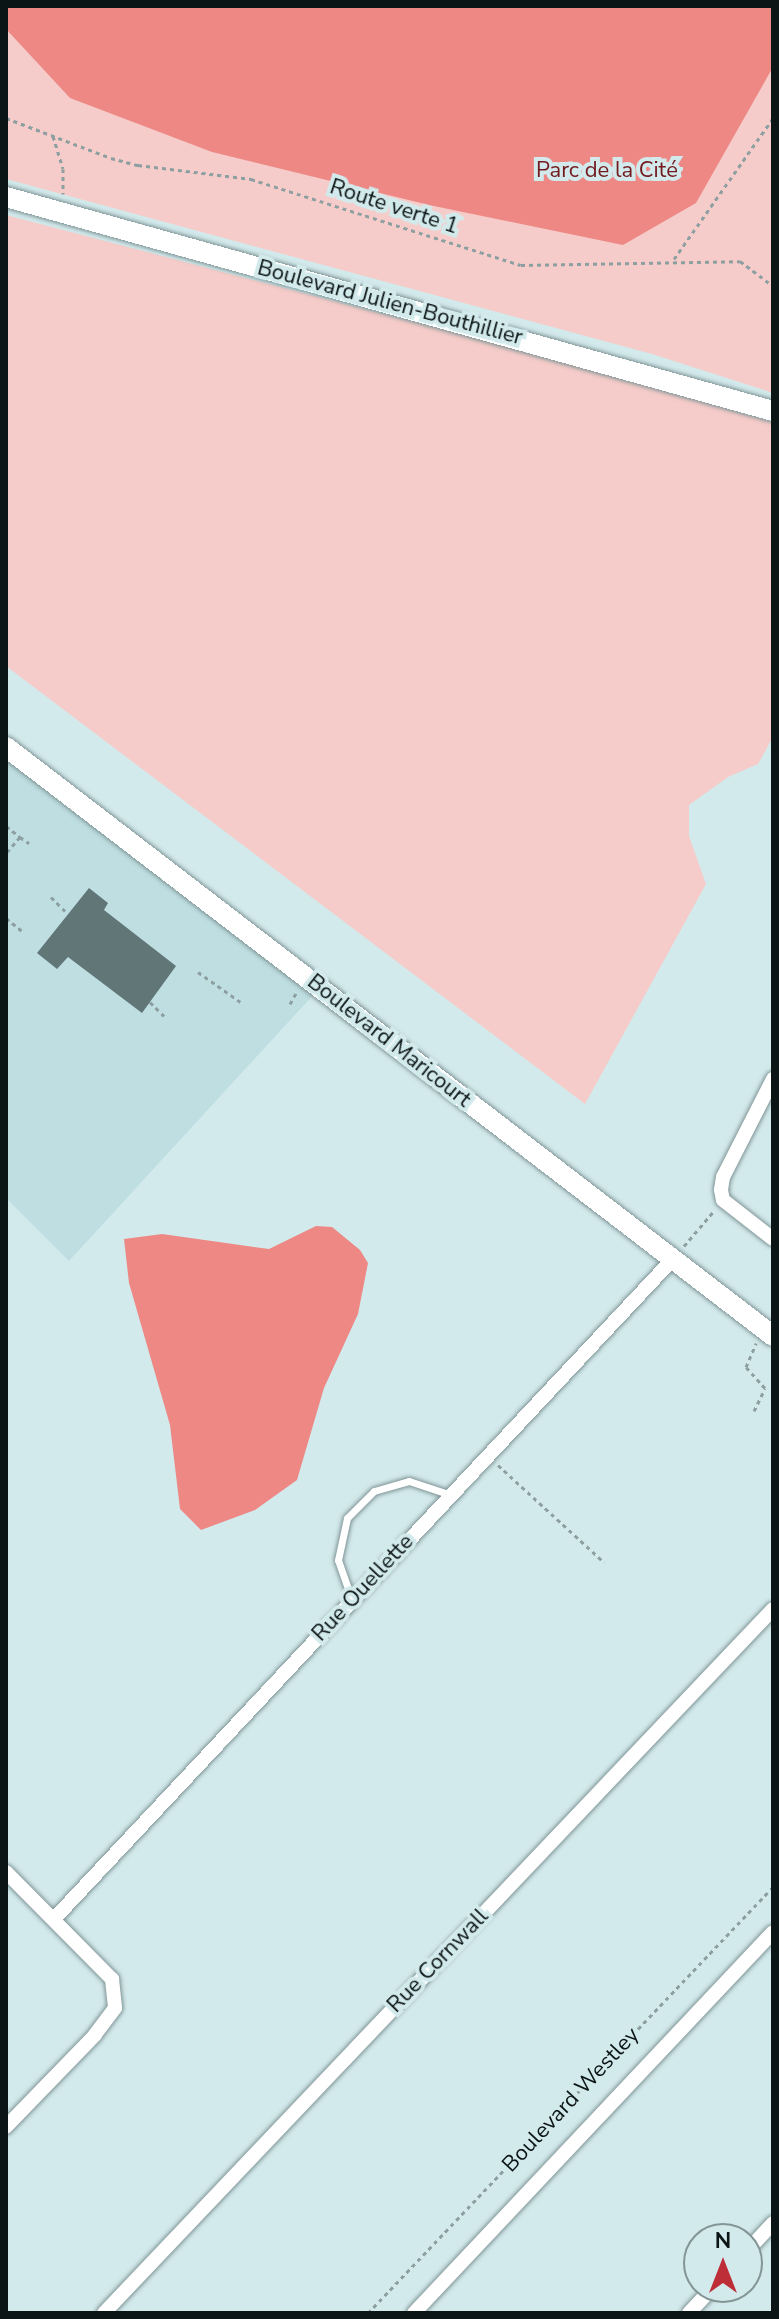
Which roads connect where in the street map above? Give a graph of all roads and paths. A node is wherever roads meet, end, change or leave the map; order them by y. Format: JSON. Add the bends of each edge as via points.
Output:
{"nodes":[{"id":1,"x":6,"y":118,"type":"edge"},
{"id":2,"x":773,"y":118,"type":"edge"},
{"id":3,"x":53,"y":136,"type":"junction"},
{"id":4,"x":6,"y":197,"type":"edge"},
{"id":5,"x":58,"y":212,"type":"junction"},
{"id":6,"x":672,"y":260,"type":"junction"},
{"id":7,"x":773,"y":286,"type":"edge"},
{"id":8,"x":773,"y":411,"type":"edge"},
{"id":9,"x":6,"y":747,"type":"edge"},
{"id":10,"x":6,"y":826,"type":"edge"},
{"id":11,"x":20,"y":837,"type":"junction"},
{"id":12,"x":29,"y":843,"type":"dead end"},
{"id":13,"x":6,"y":853,"type":"edge"},
{"id":14,"x":51,"y":897,"type":"dead end"},
{"id":15,"x":68,"y":914,"type":"dead end"},
{"id":16,"x":6,"y":918,"type":"edge"},
{"id":17,"x":22,"y":931,"type":"dead end"},
{"id":18,"x":198,"y":972,"type":"dead end"},
{"id":19,"x":150,"y":1002,"type":"dead end"},
{"id":20,"x":242,"y":1003,"type":"dead end"},
{"id":21,"x":164,"y":1016,"type":"dead end"},
{"id":22,"x":773,"y":1079,"type":"edge"},
{"id":23,"x":719,"y":1205,"type":"junction"},
{"id":24,"x":691,"y":1227,"type":"dead end"},
{"id":25,"x":700,"y":1228,"type":"junction"},
{"id":26,"x":701,"y":1237,"type":"dead end"},
{"id":27,"x":773,"y":1239,"type":"edge"},
{"id":28,"x":673,"y":1259,"type":"junction"},
{"id":29,"x":768,"y":1332,"type":"edge"},
{"id":30,"x":754,"y":1411,"type":"dead end"},
{"id":31,"x":488,"y":1455,"type":"junction"},
{"id":32,"x":451,"y":1495,"type":"junction"},
{"id":33,"x":604,"y":1562,"type":"dead end"},
{"id":34,"x":352,"y":1600,"type":"junction"},
{"id":35,"x":773,"y":1609,"type":"edge"},
{"id":36,"x":6,"y":1872,"type":"edge"},
{"id":37,"x":773,"y":1887,"type":"edge"},
{"id":38,"x":54,"y":1919,"type":"junction"},
{"id":39,"x":773,"y":1932,"type":"edge"},
{"id":40,"x":6,"y":2127,"type":"edge"},
{"id":41,"x":104,"y":2313,"type":"edge"},
{"id":42,"x":368,"y":2313,"type":"edge"},
{"id":43,"x":414,"y":2313,"type":"edge"}],
"edges":[{"from":1,"to":3,"type":"path","name":"Route verte 1"},
{"from":2,"to":6,"type":"path"},
{"from":3,"to":5,"type":"path","via":[[66,184]]},
{"from":3,"to":6,"type":"path","name":"Route verte 1","via":[[138,165],[251,179],[521,265]]},
{"from":4,"to":5,"type":"street","name":"Boulevard Julien-Bouthillier"},
{"from":5,"to":8,"type":"street","name":"Boulevard Julien-Bouthillier"},
{"from":6,"to":7,"type":"path","name":"Route verte 1","via":[[740,261]]},
{"from":9,"to":28,"type":"street","name":"Boulevard Maricourt"},
{"from":10,"to":11,"type":"path"},
{"from":11,"to":12,"type":"path"},
{"from":11,"to":13,"type":"path"},
{"from":14,"to":15,"type":"path"},
{"from":16,"to":17,"type":"path"},
{"from":18,"to":20,"type":"path"},
{"from":19,"to":21,"type":"path"},
{"from":22,"to":23,"type":"street","via":[[723,1177]]},
{"from":23,"to":25,"type":"path"},
{"from":23,"to":27,"type":"street"},
{"from":24,"to":25,"type":"path"},
{"from":25,"to":26,"type":"path"},
{"from":25,"to":28,"type":"path"},
{"from":28,"to":29,"type":"street","name":"Boulevard Maricourt"},
{"from":28,"to":31,"type":"street","name":"Rue Ouellette"},
{"from":29,"to":30,"type":"path","via":[[746,1367],[765,1388]]},
{"from":31,"to":32,"type":"street","name":"Rue Ouellette"},
{"from":31,"to":33,"type":"path"},
{"from":32,"to":34,"type":"street","name":"Rue Ouellette"},
{"from":32,"to":34,"type":"lane","via":[[409,1481],[374,1491],[347,1518],[338,1560]]},
{"from":34,"to":38,"type":"street","name":"Rue Ouellette"},
{"from":35,"to":41,"type":"street","name":"Rue Cornwall"},
{"from":36,"to":38,"type":"street"},
{"from":37,"to":42,"type":"path","name":"Boulevard Westley"},
{"from":38,"to":40,"type":"street","via":[[112,1979],[115,2008]]},
{"from":39,"to":43,"type":"street","name":"Boulevard Westley"}]}
